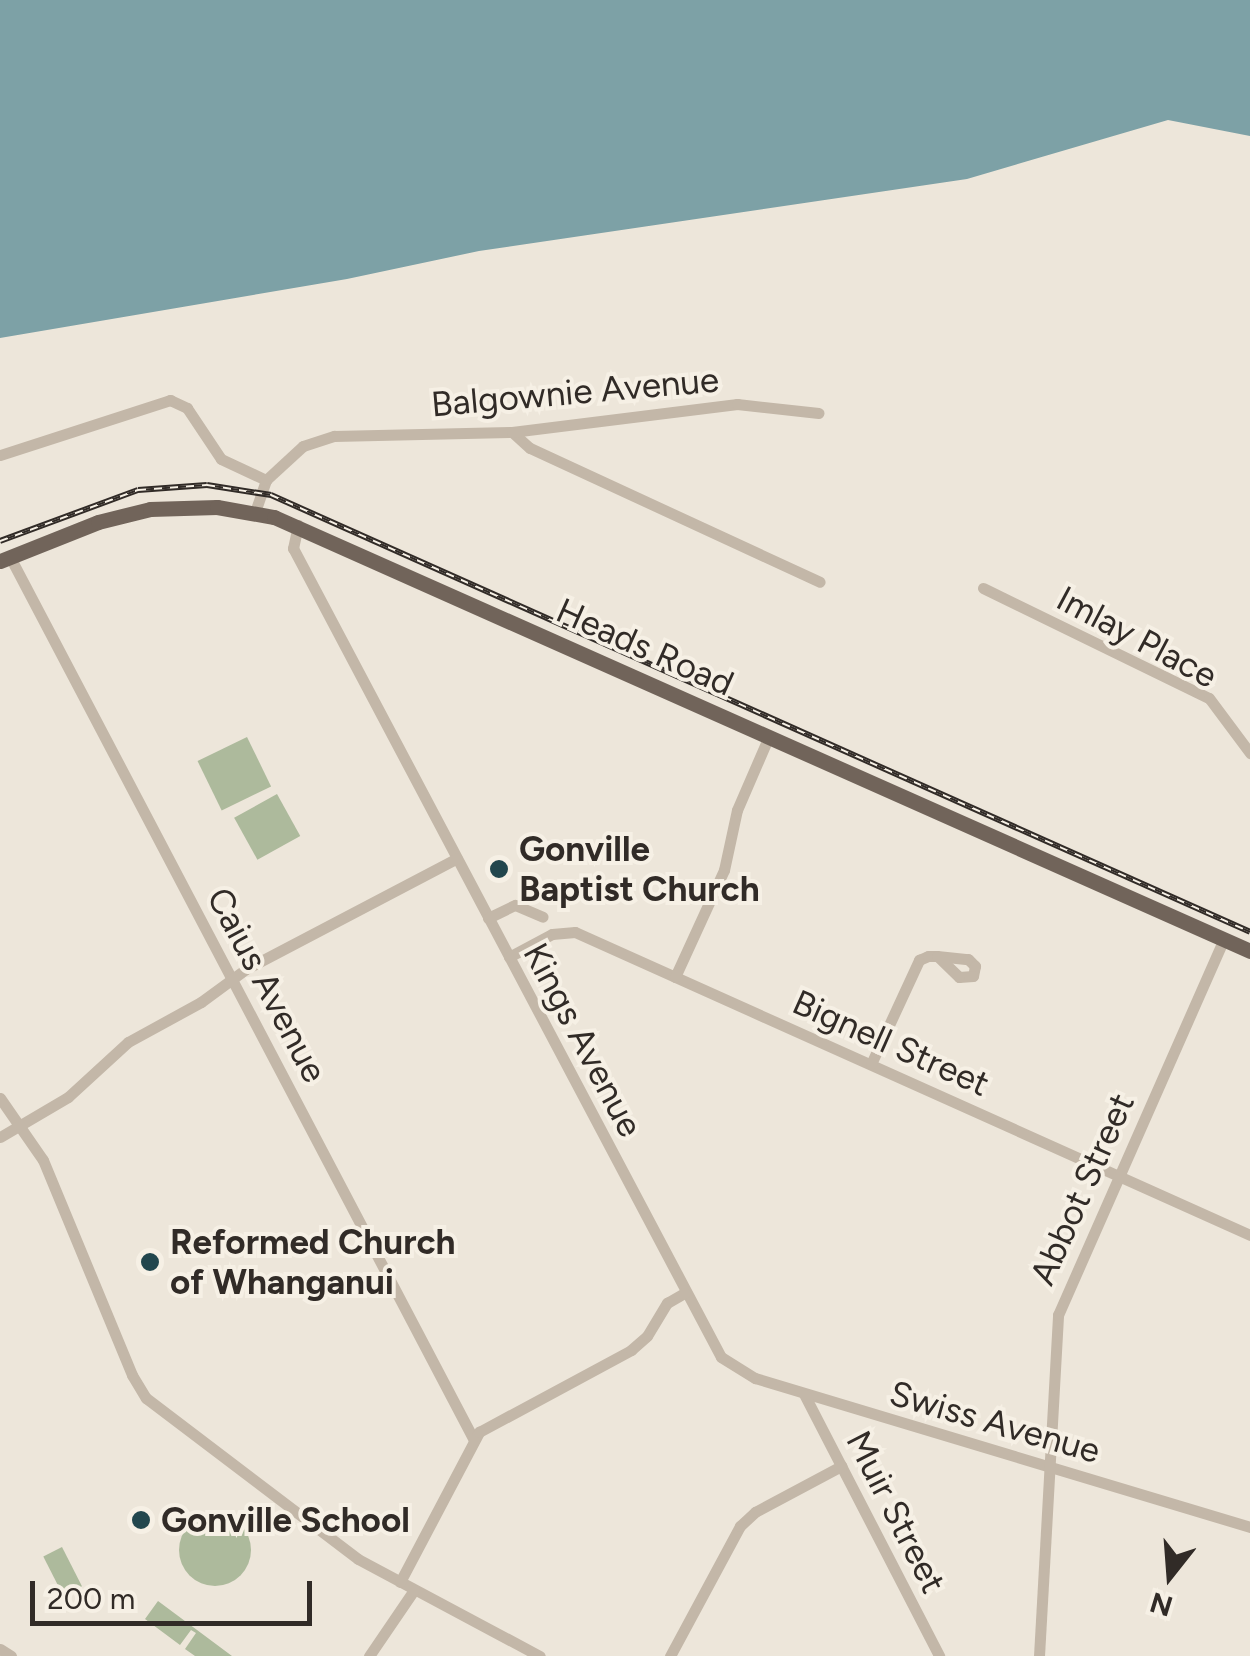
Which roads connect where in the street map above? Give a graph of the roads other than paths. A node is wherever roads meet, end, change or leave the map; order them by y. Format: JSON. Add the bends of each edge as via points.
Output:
{"nodes":[{"id":1,"x":818,"y":414,"type":"dead end"},
{"id":2,"x":512,"y":432,"type":"junction"},
{"id":3,"x":0,"y":455,"type":"edge"},
{"id":4,"x":266,"y":480,"type":"junction"},
{"id":5,"x":255,"y":512,"type":"junction"},
{"id":6,"x":298,"y":525,"type":"junction"},
{"id":7,"x":5,"y":559,"type":"edge"},
{"id":8,"x":820,"y":582,"type":"dead end"},
{"id":9,"x":983,"y":588,"type":"dead end"},
{"id":10,"x":769,"y":736,"type":"junction"},
{"id":11,"x":1250,"y":753,"type":"edge"},
{"id":12,"x":458,"y":858,"type":"junction"},
{"id":13,"x":488,"y":918,"type":"junction"},
{"id":14,"x":543,"y":918,"type":"dead end"},
{"id":15,"x":1224,"y":939,"type":"junction"},
{"id":16,"x":1250,"y":950,"type":"edge"},
{"id":17,"x":936,"y":956,"type":"dead end"},
{"id":18,"x":509,"y":957,"type":"junction"},
{"id":19,"x":675,"y":976,"type":"junction"},
{"id":20,"x":232,"y":978,"type":"junction"},
{"id":21,"x":871,"y":1064,"type":"junction"},
{"id":22,"x":0,"y":1098,"type":"edge"},
{"id":23,"x":21,"y":1126,"type":"junction"},
{"id":24,"x":0,"y":1138,"type":"edge"},
{"id":25,"x":1118,"y":1175,"type":"junction"},
{"id":26,"x":1250,"y":1235,"type":"edge"},
{"id":27,"x":684,"y":1293,"type":"junction"},
{"id":28,"x":727,"y":1363,"type":"joint"},
{"id":29,"x":804,"y":1394,"type":"junction"},
{"id":30,"x":474,"y":1440,"type":"junction"},
{"id":31,"x":841,"y":1466,"type":"junction"},
{"id":32,"x":1048,"y":1466,"type":"junction"},
{"id":33,"x":1250,"y":1527,"type":"edge"},
{"id":34,"x":400,"y":1582,"type":"junction"},
{"id":35,"x":414,"y":1590,"type":"junction"},
{"id":36,"x":0,"y":1649,"type":"edge"},
{"id":37,"x":11,"y":1656,"type":"edge"},
{"id":38,"x":369,"y":1656,"type":"edge"},
{"id":39,"x":540,"y":1656,"type":"edge"},
{"id":40,"x":670,"y":1656,"type":"edge"},
{"id":41,"x":940,"y":1656,"type":"edge"},
{"id":42,"x":1040,"y":1656,"type":"edge"}],
"edges":[{"from":1,"to":2,"type":"street","name":"Balgownie Avenue","via":[[737,404]]},
{"from":2,"to":4,"type":"street","name":"Balgownie Avenue","via":[[334,436],[303,446]]},
{"from":2,"to":8,"type":"street","via":[[522,445]]},
{"from":3,"to":4,"type":"street","via":[[163,400],[182,404],[221,459]]},
{"from":4,"to":5,"type":"street","name":"Balgownie Avenue"},
{"from":5,"to":6,"type":"main road","name":"Heads Road"},
{"from":5,"to":7,"type":"main road","name":"Heads Road","via":[[150,509]]},
{"from":6,"to":10,"type":"main road","name":"Heads Road"},
{"from":6,"to":12,"type":"street","name":"Kings Avenue","via":[[293,548]]},
{"from":7,"to":20,"type":"street","name":"Caius Avenue"},
{"from":9,"to":11,"type":"street","name":"Imlay Place","via":[[1208,698]]},
{"from":10,"to":15,"type":"main road","name":"Heads Road"},
{"from":10,"to":19,"type":"street","via":[[737,810],[724,870]]},
{"from":12,"to":13,"type":"street","name":"Kings Avenue"},
{"from":12,"to":20,"type":"street"},
{"from":13,"to":14,"type":"street","via":[[515,905]]},
{"from":13,"to":18,"type":"street","name":"Kings Avenue"},
{"from":15,"to":16,"type":"main road","name":"Heads Road"},
{"from":15,"to":25,"type":"street","name":"Abbot Street"},
{"from":17,"to":21,"type":"street","via":[[914,966]]},
{"from":18,"to":19,"type":"street","name":"Bignell Street","via":[[552,934],[575,932]]},
{"from":18,"to":27,"type":"street","name":"Kings Avenue"},
{"from":19,"to":21,"type":"street","name":"Bignell Street"},
{"from":20,"to":23,"type":"street","via":[[128,1042],[68,1098]]},
{"from":20,"to":30,"type":"street","name":"Caius Avenue"},
{"from":21,"to":25,"type":"street","name":"Bignell Street"},
{"from":22,"to":23,"type":"street"},
{"from":23,"to":24,"type":"street"},
{"from":23,"to":34,"type":"street","via":[[47,1168],[146,1398],[350,1554]]},
{"from":25,"to":26,"type":"street","name":"Bignell Street"},
{"from":25,"to":32,"type":"street","name":"Abbot Street","via":[[1058,1315]]},
{"from":27,"to":28,"type":"street","name":"Kings Avenue"},
{"from":27,"to":30,"type":"street","via":[[667,1303],[630,1350]]},
{"from":28,"to":29,"type":"street","name":"Swiss Avenue"},
{"from":29,"to":31,"type":"street","name":"Muir Street"},
{"from":29,"to":32,"type":"street","name":"Swiss Avenue"},
{"from":30,"to":34,"type":"street"},
{"from":31,"to":40,"type":"street","via":[[740,1526]]},
{"from":31,"to":41,"type":"street","name":"Muir Street"},
{"from":32,"to":33,"type":"street","name":"Swiss Avenue"},
{"from":32,"to":42,"type":"street","name":"Abbot Street"},
{"from":34,"to":35,"type":"street"},
{"from":35,"to":38,"type":"street"},
{"from":35,"to":39,"type":"street"},
{"from":36,"to":37,"type":"street"}]}
